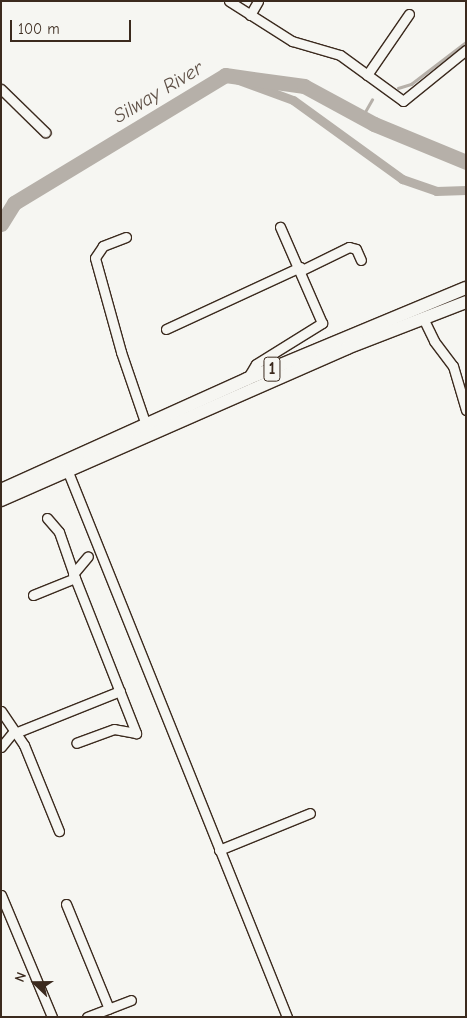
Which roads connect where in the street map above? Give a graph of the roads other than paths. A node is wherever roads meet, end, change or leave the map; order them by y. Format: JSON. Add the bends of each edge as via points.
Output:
{"nodes":[{"id":1,"x":229,"y":1,"type":"edge"},
{"id":2,"x":258,"y":1,"type":"edge"},
{"id":3,"x":250,"y":14,"type":"junction"},
{"id":4,"x":409,"y":14,"type":"dead end"},
{"id":5,"x":466,"y":50,"type":"edge"},
{"id":6,"x":367,"y":75,"type":"junction"},
{"id":7,"x":1,"y":89,"type":"edge"},
{"id":8,"x":45,"y":132,"type":"dead end"},
{"id":9,"x":280,"y":227,"type":"dead end"},
{"id":10,"x":126,"y":238,"type":"dead end"},
{"id":11,"x":361,"y":260,"type":"dead end"},
{"id":12,"x":301,"y":268,"type":"junction"},
{"id":13,"x":466,"y":288,"type":"edge"},
{"id":14,"x":466,"y":302,"type":"edge"},
{"id":15,"x":423,"y":318,"type":"junction"},
{"id":16,"x":166,"y":329,"type":"dead end"},
{"id":17,"x":247,"y":379,"type":"junction"},
{"id":18,"x":466,"y":410,"type":"edge"},
{"id":19,"x":146,"y":425,"type":"junction"},
{"id":20,"x":65,"y":464,"type":"junction"},
{"id":21,"x":1,"y":490,"type":"edge"},
{"id":22,"x":1,"y":500,"type":"edge"},
{"id":23,"x":47,"y":518,"type":"dead end"},
{"id":24,"x":88,"y":556,"type":"dead end"},
{"id":25,"x":74,"y":576,"type":"junction"},
{"id":26,"x":33,"y":596,"type":"dead end"},
{"id":27,"x":120,"y":691,"type":"junction"},
{"id":28,"x":1,"y":710,"type":"edge"},
{"id":29,"x":14,"y":732,"type":"junction"},
{"id":30,"x":76,"y":743,"type":"dead end"},
{"id":31,"x":1,"y":747,"type":"edge"},
{"id":32,"x":310,"y":813,"type":"dead end"},
{"id":33,"x":58,"y":831,"type":"dead end"},
{"id":34,"x":219,"y":850,"type":"junction"},
{"id":35,"x":1,"y":894,"type":"edge"},
{"id":36,"x":66,"y":904,"type":"dead end"},
{"id":37,"x":131,"y":1000,"type":"dead end"},
{"id":38,"x":109,"y":1009,"type":"junction"},
{"id":39,"x":52,"y":1017,"type":"edge"},
{"id":40,"x":87,"y":1017,"type":"edge"},
{"id":41,"x":287,"y":1017,"type":"edge"}],
"edges":[{"from":1,"to":3,"type":"street"},
{"from":2,"to":3,"type":"street"},
{"from":3,"to":6,"type":"street","via":[[271,30],[304,46],[340,55]]},
{"from":4,"to":6,"type":"street"},
{"from":5,"to":6,"type":"street","via":[[406,102]]},
{"from":7,"to":8,"type":"street"},
{"from":9,"to":12,"type":"street"},
{"from":10,"to":19,"type":"street","via":[[102,246],[95,258],[120,352]]},
{"from":11,"to":12,"type":"street","via":[[356,249],[349,247]]},
{"from":12,"to":16,"type":"street"},
{"from":12,"to":17,"type":"street","via":[[322,323],[256,364]]},
{"from":13,"to":17,"type":"highway","number":"1"},
{"from":14,"to":15,"type":"highway","number":"1"},
{"from":15,"to":18,"type":"street","via":[[434,341],[453,366]]},
{"from":15,"to":20,"type":"highway","number":"1"},
{"from":17,"to":19,"type":"highway","number":"1"},
{"from":19,"to":20,"type":"highway","number":"1"},
{"from":20,"to":21,"type":"highway","number":"1"},
{"from":20,"to":22,"type":"highway","number":"1"},
{"from":20,"to":34,"type":"street"},
{"from":23,"to":25,"type":"street","via":[[59,532]]},
{"from":24,"to":25,"type":"street"},
{"from":25,"to":26,"type":"street"},
{"from":25,"to":27,"type":"street"},
{"from":27,"to":29,"type":"street"},
{"from":27,"to":30,"type":"street","via":[[138,736],[114,729]]},
{"from":28,"to":29,"type":"street"},
{"from":29,"to":31,"type":"street"},
{"from":29,"to":33,"type":"street","via":[[35,768]]},
{"from":32,"to":34,"type":"street"},
{"from":34,"to":41,"type":"street"},
{"from":35,"to":39,"type":"street"},
{"from":36,"to":38,"type":"street"},
{"from":37,"to":38,"type":"street"},
{"from":38,"to":40,"type":"street"}]}
